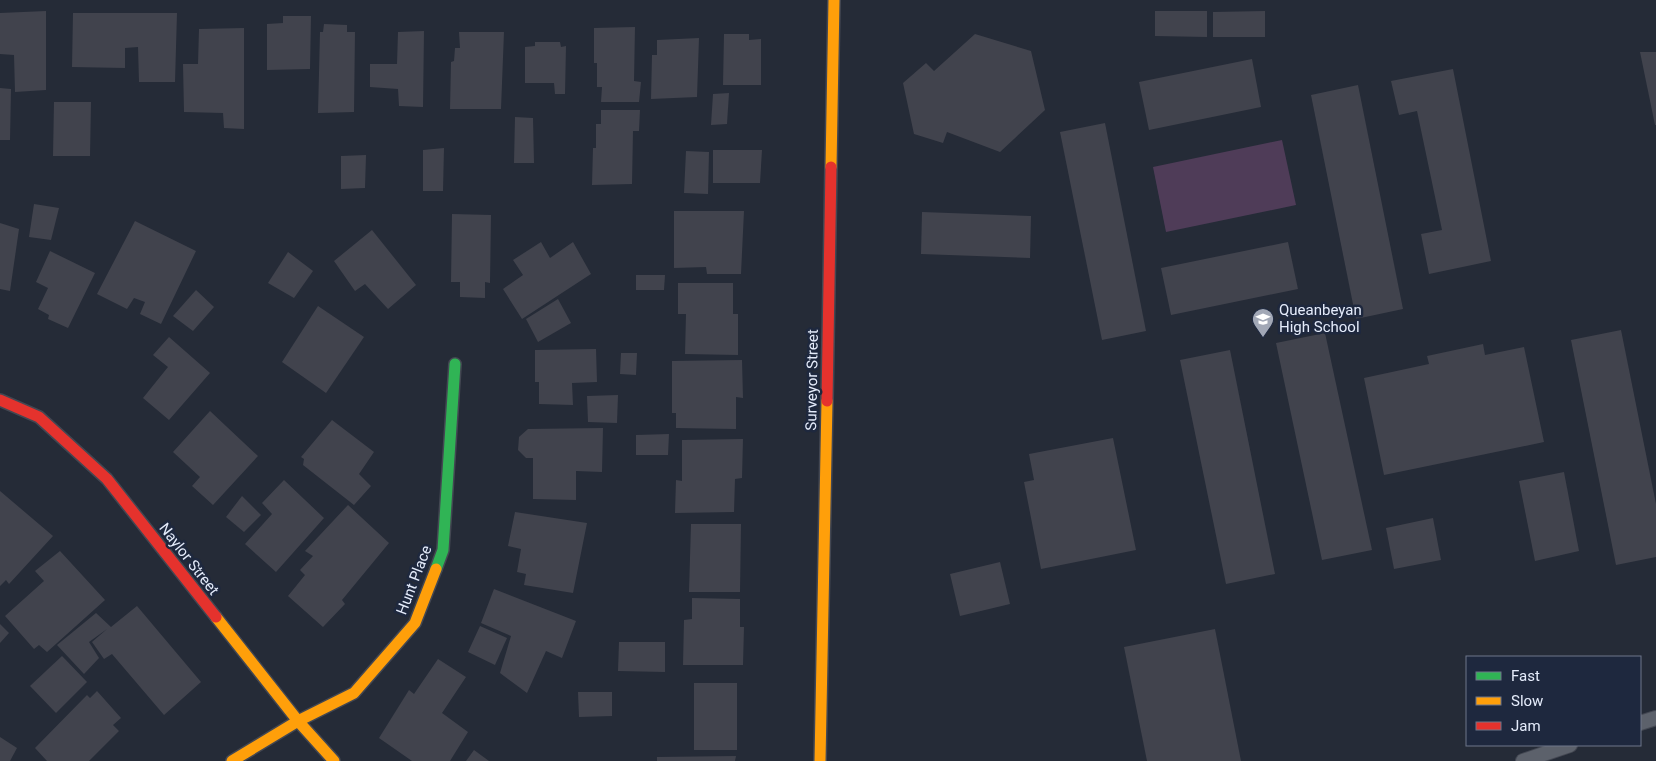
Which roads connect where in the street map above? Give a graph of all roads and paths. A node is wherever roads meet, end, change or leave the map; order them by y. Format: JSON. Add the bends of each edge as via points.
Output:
{"nodes":[{"id":1,"x":834,"y":0,"type":"edge"},
{"id":2,"x":455,"y":364,"type":"dead end"},
{"id":3,"x":0,"y":400,"type":"edge"},
{"id":4,"x":1656,"y":718,"type":"edge"},
{"id":5,"x":298,"y":720,"type":"junction"},
{"id":6,"x":1641,"y":723,"type":"edge"},
{"id":7,"x":1567,"y":746,"type":"edge"},
{"id":8,"x":232,"y":761,"type":"edge"},
{"id":9,"x":334,"y":761,"type":"edge"},
{"id":10,"x":820,"y":761,"type":"edge"},
{"id":11,"x":1523,"y":761,"type":"edge"}],
"edges":[{"from":1,"to":10,"type":"street","name":"Surveyor Street"},
{"from":2,"to":5,"type":"street","name":"Hunt Place","via":[[443,550],[415,623],[354,693]]},
{"from":3,"to":5,"type":"street","name":"Naylor Street","via":[[39,417],[107,479]]},
{"from":4,"to":6,"type":"lane"},
{"from":5,"to":8,"type":"street","name":"Hunt Place"},
{"from":5,"to":9,"type":"street","name":"Naylor Street"},
{"from":7,"to":11,"type":"lane"}]}
